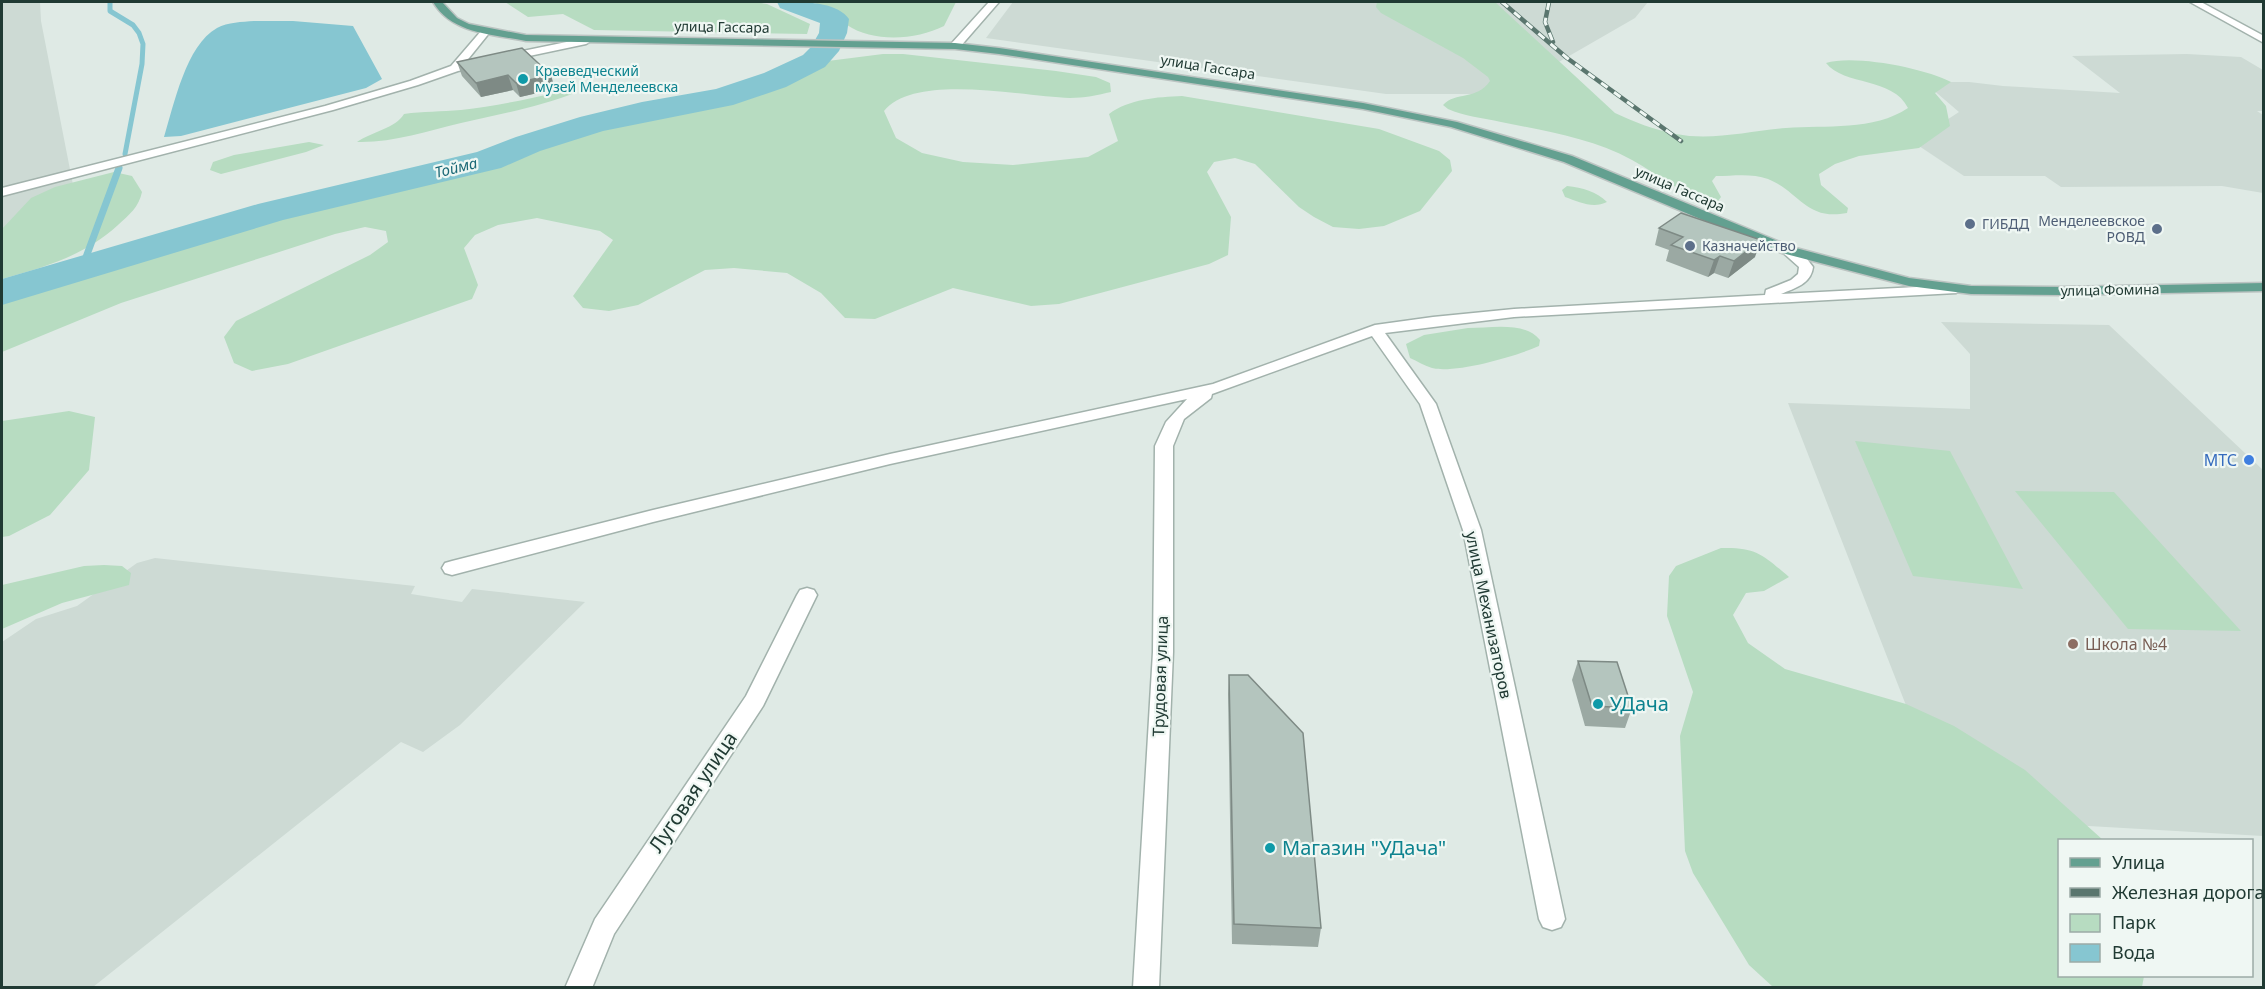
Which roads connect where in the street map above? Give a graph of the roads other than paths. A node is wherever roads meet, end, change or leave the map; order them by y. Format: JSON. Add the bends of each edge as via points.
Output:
{"nodes":[{"id":1,"x":437,"y":2,"type":"edge"},
{"id":2,"x":994,"y":2,"type":"edge"},
{"id":3,"x":2195,"y":2,"type":"edge"},
{"id":4,"x":485,"y":32,"type":"junction"},
{"id":5,"x":2264,"y":40,"type":"edge"},
{"id":6,"x":586,"y":41,"type":"junction"},
{"id":7,"x":955,"y":46,"type":"junction"},
{"id":8,"x":455,"y":68,"type":"junction"},
{"id":9,"x":2,"y":192,"type":"edge"},
{"id":10,"x":1787,"y":250,"type":"junction"},
{"id":11,"x":2264,"y":287,"type":"edge"},
{"id":12,"x":1956,"y":289,"type":"junction"},
{"id":13,"x":1752,"y":299,"type":"junction"},
{"id":14,"x":1375,"y":330,"type":"junction"},
{"id":15,"x":1217,"y":387,"type":"junction"},
{"id":16,"x":452,"y":568,"type":"dead end"},
{"id":17,"x":807,"y":595,"type":"dead end"},
{"id":18,"x":1552,"y":919,"type":"dead end"},
{"id":19,"x":578,"y":987,"type":"edge"},
{"id":20,"x":1146,"y":987,"type":"edge"}],
"edges":[{"from":1,"to":4,"type":"main road","name":"улица Гассара","via":[[454,20]]},
{"from":2,"to":7,"type":"street"},
{"from":3,"to":5,"type":"street"},
{"from":4,"to":6,"type":"main road","name":"улица Гассара"},
{"from":4,"to":8,"type":"street"},
{"from":6,"to":7,"type":"main road","name":"улица Гассара"},
{"from":6,"to":8,"type":"street"},
{"from":7,"to":10,"type":"main road","name":"улица Гассара","via":[[1363,106],[1453,124],[1568,159]]},
{"from":8,"to":9,"type":"street","via":[[329,108]]},
{"from":10,"to":12,"type":"main road","name":"улица Гассара","via":[[1909,282]]},
{"from":10,"to":13,"type":"street","via":[[1806,267],[1805,275],[1782,289]]},
{"from":11,"to":12,"type":"main road","name":"улица Фомина"},
{"from":12,"to":13,"type":"street"},
{"from":13,"to":14,"type":"street","via":[[1514,313]]},
{"from":14,"to":15,"type":"street"},
{"from":14,"to":18,"type":"street","name":"улица Механизаторов","via":[[1428,404],[1472,530]]},
{"from":15,"to":16,"type":"street","via":[[822,475]]},
{"from":15,"to":20,"type":"street","name":"Трудовая улица","via":[[1188,405],[1171,423],[1164,446],[1163,652]]},
{"from":17,"to":19,"type":"street","name":"Луговая улица","via":[[754,700],[604,927]]}]}
